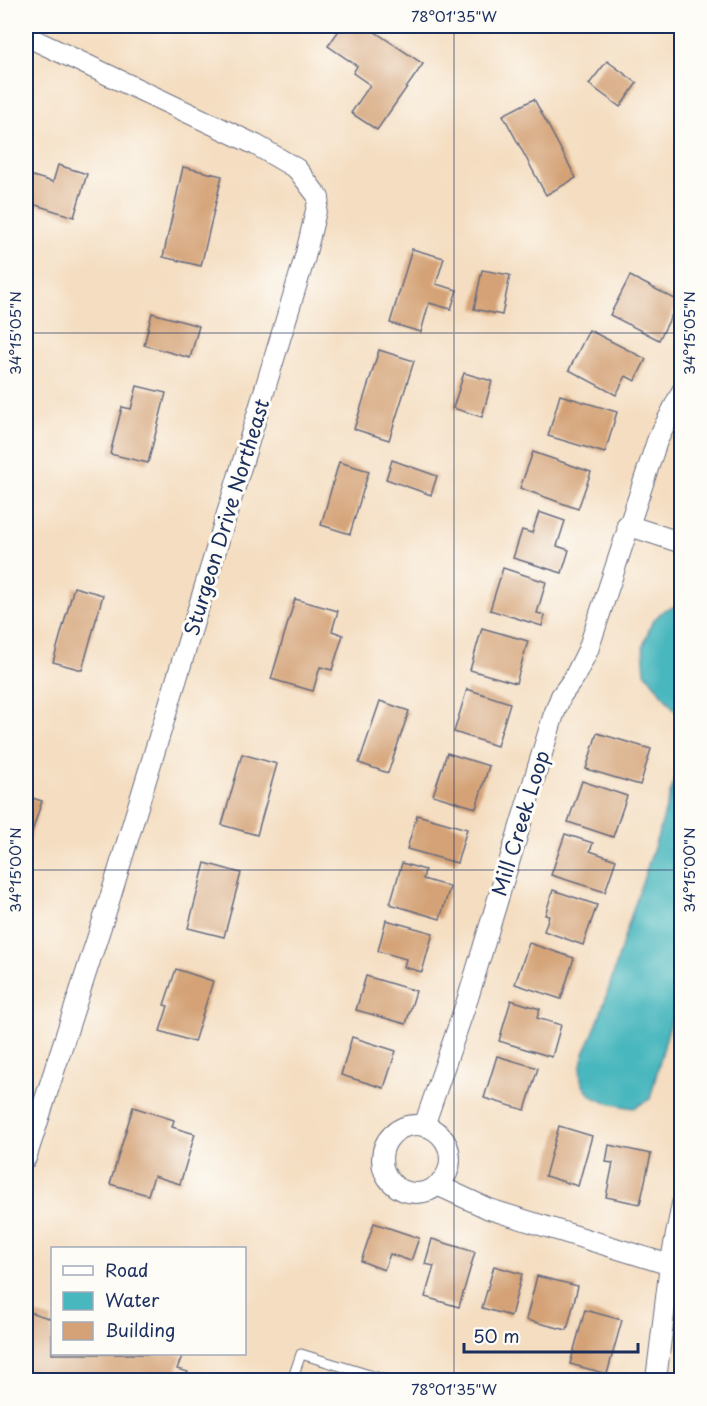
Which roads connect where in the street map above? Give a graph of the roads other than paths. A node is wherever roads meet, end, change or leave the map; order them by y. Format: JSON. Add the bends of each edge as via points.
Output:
{"nodes":[{"id":1,"x":26,"y":36,"type":"edge"},
{"id":2,"x":681,"y":391,"type":"edge"},
{"id":3,"x":627,"y":525,"type":"junction"},
{"id":4,"x":681,"y":543,"type":"edge"},
{"id":5,"x":424,"y":1126,"type":"junction"},
{"id":6,"x":26,"y":1158,"type":"edge"},
{"id":7,"x":437,"y":1185,"type":"junction"},
{"id":8,"x":681,"y":1204,"type":"edge"},
{"id":9,"x":670,"y":1265,"type":"junction"},
{"id":10,"x":292,"y":1380,"type":"edge"},
{"id":11,"x":386,"y":1380,"type":"edge"},
{"id":12,"x":656,"y":1380,"type":"edge"}],
"edges":[{"from":1,"to":6,"type":"street","name":"Sturgeon Drive Northeast","via":[[256,145],[297,169],[319,198],[305,256],[107,908]]},
{"from":2,"to":3,"type":"street","name":"Mill Creek Loop","via":[[657,441]]},
{"from":3,"to":4,"type":"street"},
{"from":3,"to":5,"type":"street","name":"Mill Creek Loop","via":[[588,650],[553,717],[468,998]]},
{"from":5,"to":7,"type":"street","via":[[439,1134],[450,1156],[449,1168]]},
{"from":5,"to":7,"type":"street","via":[[401,1128],[392,1135],[381,1158],[383,1169],[388,1180],[411,1193]]},
{"from":7,"to":9,"type":"street","via":[[489,1209]]},
{"from":8,"to":9,"type":"street"},
{"from":9,"to":12,"type":"street"},
{"from":10,"to":11,"type":"lane","via":[[301,1354]]}]}
